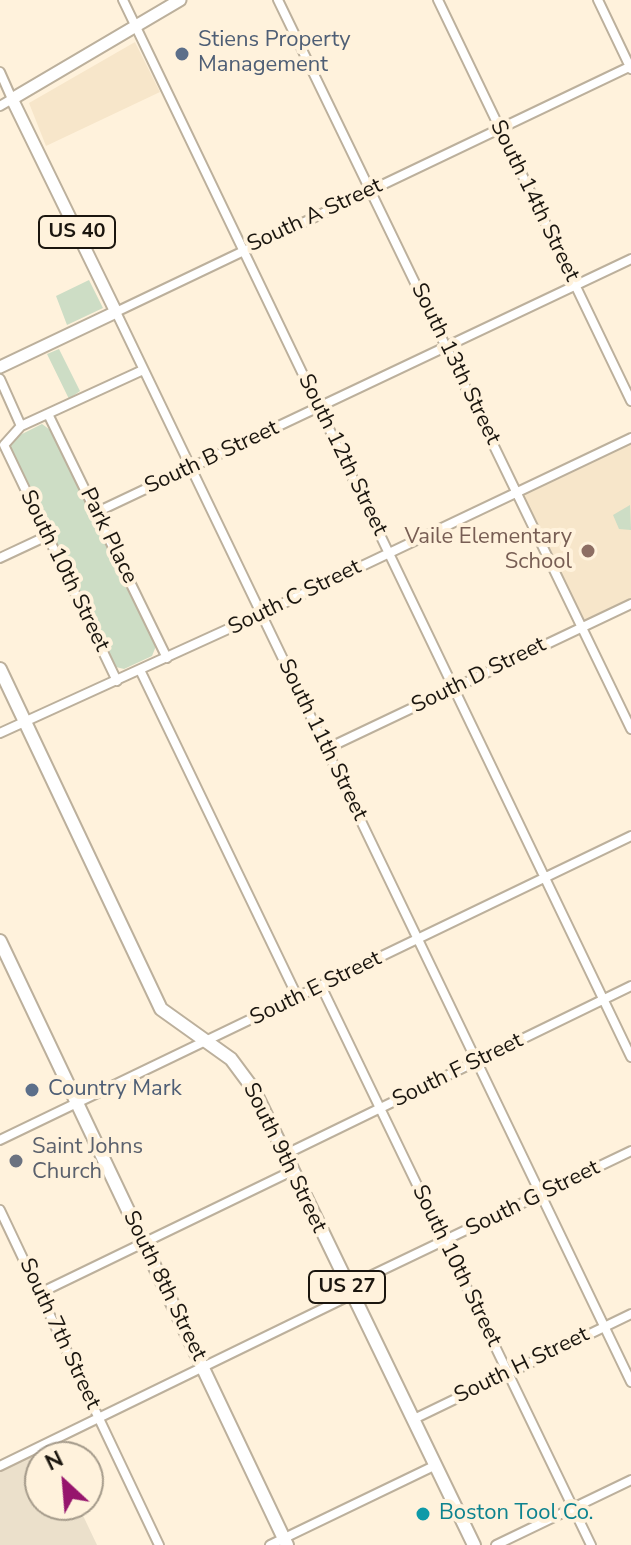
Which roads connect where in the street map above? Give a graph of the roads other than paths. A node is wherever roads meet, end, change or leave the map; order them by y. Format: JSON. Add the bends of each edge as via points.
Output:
{"nodes":[{"id":1,"x":123,"y":0,"type":"edge"},
{"id":2,"x":180,"y":0,"type":"edge"},
{"id":3,"x":278,"y":0,"type":"edge"},
{"id":4,"x":438,"y":0,"type":"edge"},
{"id":5,"x":598,"y":0,"type":"edge"},
{"id":6,"x":135,"y":27,"type":"junction"},
{"id":7,"x":631,"y":67,"type":"edge"},
{"id":8,"x":0,"y":72,"type":"edge"},
{"id":9,"x":12,"y":99,"type":"junction"},
{"id":10,"x":0,"y":106,"type":"edge"},
{"id":11,"x":500,"y":129,"type":"junction"},
{"id":12,"x":372,"y":190,"type":"junction"},
{"id":13,"x":243,"y":250,"type":"junction"},
{"id":14,"x":631,"y":259,"type":"edge"},
{"id":15,"x":575,"y":285,"type":"junction"},
{"id":16,"x":116,"y":312,"type":"junction"},
{"id":17,"x":447,"y":346,"type":"junction"},
{"id":18,"x":0,"y":367,"type":"edge"},
{"id":19,"x":143,"y":370,"type":"junction"},
{"id":20,"x":0,"y":379,"type":"edge"},
{"id":21,"x":631,"y":401,"type":"edge"},
{"id":22,"x":318,"y":407,"type":"junction"},
{"id":23,"x":48,"y":414,"type":"junction"},
{"id":24,"x":21,"y":426,"type":"junction"},
{"id":25,"x":631,"y":438,"type":"edge"},
{"id":26,"x":191,"y":468,"type":"junction"},
{"id":27,"x":516,"y":492,"type":"junction"},
{"id":28,"x":97,"y":512,"type":"junction"},
{"id":29,"x":47,"y":536,"type":"junction"},
{"id":30,"x":389,"y":553,"type":"junction"},
{"id":31,"x":0,"y":558,"type":"edge"},
{"id":32,"x":631,"y":604,"type":"edge"},
{"id":33,"x":261,"y":614,"type":"junction"},
{"id":34,"x":582,"y":627,"type":"junction"},
{"id":35,"x":167,"y":658,"type":"junction"},
{"id":36,"x":0,"y":669,"type":"edge"},
{"id":37,"x":140,"y":670,"type":"junction"},
{"id":38,"x":117,"y":681,"type":"junction"},
{"id":39,"x":454,"y":688,"type":"junction"},
{"id":40,"x":25,"y":721,"type":"junction"},
{"id":41,"x":631,"y":729,"type":"edge"},
{"id":42,"x":0,"y":733,"type":"edge"},
{"id":43,"x":326,"y":749,"type":"junction"},
{"id":44,"x":631,"y":836,"type":"edge"},
{"id":45,"x":545,"y":877,"type":"junction"},
{"id":46,"x":417,"y":938,"type":"junction"},
{"id":47,"x":0,"y":941,"type":"edge"},
{"id":48,"x":321,"y":986,"type":"junction"},
{"id":49,"x":631,"y":986,"type":"edge"},
{"id":50,"x":297,"y":996,"type":"junction"},
{"id":51,"x":603,"y":999,"type":"junction"},
{"id":52,"x":205,"y":1042,"type":"junction"},
{"id":53,"x":631,"y":1057,"type":"edge"},
{"id":54,"x":476,"y":1061,"type":"junction"},
{"id":55,"x":78,"y":1104,"type":"junction"},
{"id":56,"x":380,"y":1109,"type":"junction"},
{"id":57,"x":0,"y":1140,"type":"edge"},
{"id":58,"x":631,"y":1151,"type":"edge"},
{"id":59,"x":284,"y":1155,"type":"junction"},
{"id":60,"x":292,"y":1171,"type":"junction"},
{"id":61,"x":540,"y":1195,"type":"junction"},
{"id":62,"x":0,"y":1210,"type":"edge"},
{"id":63,"x":143,"y":1242,"type":"junction"},
{"id":64,"x":445,"y":1242,"type":"junction"},
{"id":65,"x":349,"y":1291,"type":"junction"},
{"id":66,"x":40,"y":1293,"type":"junction"},
{"id":67,"x":631,"y":1314,"type":"edge"},
{"id":68,"x":604,"y":1327,"type":"junction"},
{"id":69,"x":202,"y":1365,"type":"junction"},
{"id":70,"x":507,"y":1373,"type":"junction"},
{"id":71,"x":631,"y":1382,"type":"edge"},
{"id":72,"x":99,"y":1418,"type":"junction"},
{"id":73,"x":414,"y":1419,"type":"junction"},
{"id":74,"x":436,"y":1465,"type":"junction"},
{"id":75,"x":0,"y":1466,"type":"edge"},
{"id":76,"x":631,"y":1480,"type":"edge"},
{"id":77,"x":573,"y":1508,"type":"junction"},
{"id":78,"x":285,"y":1542,"type":"edge"},
{"id":79,"x":159,"y":1545,"type":"edge"},
{"id":80,"x":270,"y":1545,"type":"edge"},
{"id":81,"x":474,"y":1545,"type":"edge"},
{"id":82,"x":496,"y":1545,"type":"edge"},
{"id":83,"x":591,"y":1545,"type":"edge"}],
"edges":[{"from":1,"to":6,"type":"street","name":"South 12th Street"},
{"from":2,"to":6,"type":"main road"},
{"from":3,"to":12,"type":"street","name":"South 13th Street"},
{"from":4,"to":11,"type":"street","name":"South 14th Street"},
{"from":5,"to":7,"type":"street"},
{"from":6,"to":9,"type":"main road"},
{"from":6,"to":13,"type":"street","name":"South 12th Street"},
{"from":7,"to":11,"type":"street","name":"South A Street"},
{"from":8,"to":9,"type":"street"},
{"from":9,"to":10,"type":"street"},
{"from":9,"to":16,"type":"main road","name":"South 11th Street","number":"US 40"},
{"from":11,"to":12,"type":"street","name":"South A Street"},
{"from":11,"to":15,"type":"street","name":"South 14th Street"},
{"from":12,"to":13,"type":"street","name":"South A Street"},
{"from":12,"to":17,"type":"street","name":"South 13th Street"},
{"from":13,"to":16,"type":"street","name":"South A Street"},
{"from":13,"to":22,"type":"street","name":"South 12th Street"},
{"from":14,"to":15,"type":"street","name":"South B Street"},
{"from":15,"to":17,"type":"street","name":"South B Street"},
{"from":15,"to":21,"type":"street","name":"South 14th Street"},
{"from":16,"to":18,"type":"main road","name":"South A Street"},
{"from":16,"to":19,"type":"street","name":"South 11th Street"},
{"from":17,"to":22,"type":"street","name":"South B Street"},
{"from":17,"to":27,"type":"street","name":"South 13th Street"},
{"from":19,"to":23,"type":"street"},
{"from":19,"to":26,"type":"street","name":"South 11th Street"},
{"from":20,"to":24,"type":"street"},
{"from":22,"to":26,"type":"street","name":"South B Street"},
{"from":22,"to":30,"type":"street","name":"South 12th Street"},
{"from":23,"to":24,"type":"street"},
{"from":23,"to":28,"type":"street","name":"Park Place"},
{"from":24,"to":29,"type":"street","name":"South 10th Street","via":[[7,438],[5,449]]},
{"from":25,"to":27,"type":"street","name":"South C Street"},
{"from":26,"to":28,"type":"street","name":"South B Street"},
{"from":26,"to":33,"type":"street","name":"South 11th Street"},
{"from":27,"to":30,"type":"street","name":"South C Street"},
{"from":27,"to":34,"type":"street","name":"South 13th Street"},
{"from":28,"to":35,"type":"street","name":"Park Place"},
{"from":29,"to":31,"type":"street"},
{"from":29,"to":38,"type":"street","name":"South 10th Street"},
{"from":30,"to":33,"type":"street","name":"South C Street"},
{"from":30,"to":39,"type":"street","name":"South 12th Street"},
{"from":32,"to":34,"type":"street","name":"South D Street"},
{"from":33,"to":35,"type":"street","name":"South C Street"},
{"from":33,"to":43,"type":"street","name":"South 11th Street"},
{"from":34,"to":39,"type":"street","name":"South D Street"},
{"from":34,"to":41,"type":"street","name":"South 13th Street"},
{"from":35,"to":37,"type":"street","name":"South C Street"},
{"from":36,"to":40,"type":"highway","name":"South 9th Street","number":"US 27"},
{"from":37,"to":38,"type":"street","name":"South C Street"},
{"from":37,"to":50,"type":"street"},
{"from":38,"to":40,"type":"street","name":"South C Street"},
{"from":39,"to":43,"type":"street","name":"South D Street"},
{"from":39,"to":45,"type":"street","name":"South 12th Street"},
{"from":40,"to":42,"type":"street","name":"South C Street"},
{"from":40,"to":52,"type":"highway","name":"South 9th Street","number":"US 27","via":[[161,1009]]},
{"from":43,"to":46,"type":"street","name":"South 11th Street"},
{"from":44,"to":45,"type":"street","name":"South E Street"},
{"from":45,"to":46,"type":"street","name":"South E Street"},
{"from":45,"to":51,"type":"street","name":"South 12th Street"},
{"from":46,"to":48,"type":"street","name":"South E Street"},
{"from":46,"to":54,"type":"street","name":"South 11th Street"},
{"from":47,"to":55,"type":"highway","name":"South 8th Street"},
{"from":48,"to":50,"type":"street","name":"South E Street"},
{"from":48,"to":56,"type":"street","name":"South 10th Street"},
{"from":49,"to":51,"type":"street","name":"South F Street"},
{"from":50,"to":52,"type":"street","name":"South E Street"},
{"from":51,"to":53,"type":"street","name":"South 12th Street"},
{"from":51,"to":54,"type":"street","name":"South F Street"},
{"from":52,"to":55,"type":"street","name":"South E Street"},
{"from":52,"to":59,"type":"highway","name":"South 9th Street","number":"US 27","via":[[231,1059],[247,1079]]},
{"from":54,"to":56,"type":"street","name":"South F Street"},
{"from":54,"to":61,"type":"street","name":"South 11th Street"},
{"from":55,"to":57,"type":"street","name":"South E Street"},
{"from":55,"to":63,"type":"highway","name":"South 8th Street"},
{"from":56,"to":59,"type":"street","name":"South F Street"},
{"from":56,"to":64,"type":"street","name":"South 10th Street"},
{"from":58,"to":61,"type":"street","name":"South G Street"},
{"from":59,"to":60,"type":"highway","name":"South 9th Street","number":"US 27"},
{"from":60,"to":63,"type":"street"},
{"from":60,"to":65,"type":"highway","name":"South 9th Street","number":"US 27"},
{"from":61,"to":64,"type":"street","name":"South G Street"},
{"from":61,"to":68,"type":"street","name":"South 11th Street"},
{"from":62,"to":66,"type":"street","name":"South 7th Street"},
{"from":63,"to":66,"type":"street"},
{"from":63,"to":69,"type":"highway","name":"South 8th Street"},
{"from":64,"to":65,"type":"street","name":"South G Street"},
{"from":64,"to":70,"type":"street","name":"South 10th Street"},
{"from":65,"to":69,"type":"street","name":"South G Street"},
{"from":65,"to":73,"type":"highway","name":"South 9th Street","number":"US 27"},
{"from":66,"to":72,"type":"street","name":"South 7th Street"},
{"from":67,"to":68,"type":"street","name":"South H Street"},
{"from":68,"to":70,"type":"street","name":"South H Street"},
{"from":68,"to":71,"type":"street","name":"South 11th Street"},
{"from":69,"to":72,"type":"street","name":"South G Street"},
{"from":69,"to":78,"type":"highway","name":"South 8th Street"},
{"from":70,"to":73,"type":"street","name":"South H Street"},
{"from":70,"to":77,"type":"street","name":"South 10th Street"},
{"from":72,"to":75,"type":"street","name":"South G Street"},
{"from":72,"to":79,"type":"street","name":"South 7th Street"},
{"from":73,"to":74,"type":"highway","name":"South 9th Street","number":"US 27"},
{"from":74,"to":78,"type":"street"},
{"from":74,"to":81,"type":"highway","name":"South 9th Street","number":"US 27"},
{"from":76,"to":77,"type":"street"},
{"from":77,"to":82,"type":"street"},
{"from":77,"to":83,"type":"street","name":"South 10th Street"},
{"from":78,"to":80,"type":"street"}]}
